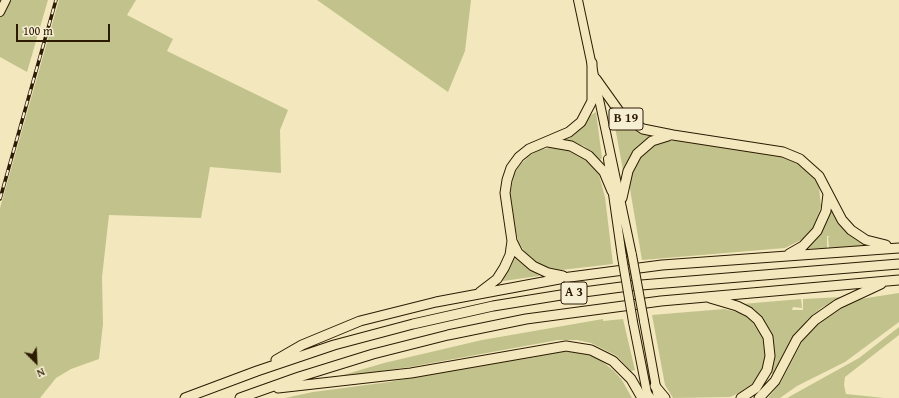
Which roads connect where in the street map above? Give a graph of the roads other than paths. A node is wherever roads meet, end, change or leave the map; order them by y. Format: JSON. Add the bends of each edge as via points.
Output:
{"nodes":[{"id":1,"x":6,"y":0,"type":"edge"},
{"id":2,"x":578,"y":0,"type":"edge"},
{"id":3,"x":0,"y":12,"type":"edge"},
{"id":4,"x":592,"y":63,"type":"junction"},
{"id":5,"x":596,"y":79,"type":"junction"},
{"id":6,"x":603,"y":117,"type":"junction"},
{"id":7,"x":673,"y":135,"type":"junction"},
{"id":8,"x":543,"y":142,"type":"junction"},
{"id":9,"x":612,"y":191,"type":"junction"},
{"id":10,"x":828,"y":194,"type":"junction"},
{"id":11,"x":622,"y":198,"type":"junction"},
{"id":12,"x":512,"y":241,"type":"junction"},
{"id":13,"x":899,"y":247,"type":"edge"},
{"id":14,"x":782,"y":256,"type":"junction"},
{"id":15,"x":899,"y":264,"type":"edge"},
{"id":16,"x":570,"y":277,"type":"junction"},
{"id":17,"x":899,"y":280,"type":"edge"},
{"id":18,"x":887,"y":281,"type":"junction"},
{"id":19,"x":476,"y":295,"type":"junction"},
{"id":20,"x":704,"y":297,"type":"junction"},
{"id":21,"x":257,"y":371,"type":"junction"},
{"id":22,"x":656,"y":386,"type":"junction"},
{"id":23,"x":262,"y":390,"type":"junction"},
{"id":24,"x":646,"y":397,"type":"edge"},
{"id":25,"x":185,"y":398,"type":"edge"},
{"id":26,"x":240,"y":398,"type":"edge"},
{"id":27,"x":658,"y":398,"type":"edge"},
{"id":28,"x":665,"y":398,"type":"edge"},
{"id":29,"x":741,"y":398,"type":"edge"},
{"id":30,"x":759,"y":398,"type":"edge"}],
"edges":[{"from":1,"to":3,"type":"main road"},
{"from":2,"to":4,"type":"main road","number":"B 19"},
{"from":4,"to":5,"type":"main road","number":"B 19"},
{"from":4,"to":8,"type":"highway","via":[[592,96],[585,117],[569,132]]},
{"from":5,"to":6,"type":"main road","number":"B 19"},
{"from":5,"to":7,"type":"highway","number":"B 19","via":[[617,109],[631,122],[649,131]]},
{"from":6,"to":9,"type":"main road","number":"B 19"},
{"from":6,"to":11,"type":"main road","number":"B 19"},
{"from":7,"to":10,"type":"highway","via":[[789,153],[800,158],[815,171]]},
{"from":7,"to":11,"type":"highway","via":[[652,141],[637,154],[628,171]]},
{"from":8,"to":9,"type":"highway","number":"B 19","via":[[564,144],[583,152],[600,167]]},
{"from":8,"to":12,"type":"highway","via":[[519,157],[508,174],[505,193]]},
{"from":9,"to":24,"type":"main road","number":"B 19","bridge":true},
{"from":10,"to":13,"type":"highway","via":[[842,220],[856,234],[871,242]]},
{"from":10,"to":14,"type":"highway","number":"A 3","via":[[826,211],[817,231],[803,246]]},
{"from":11,"to":22,"type":"main road","number":"B 19","bridge":true},
{"from":12,"to":16,"type":"highway","via":[[518,253],[533,266],[548,273]]},
{"from":12,"to":19,"type":"highway","number":"A 3","via":[[501,274]]},
{"from":13,"to":14,"type":"highway","number":"A 3"},
{"from":14,"to":16,"type":"highway","number":"A 3"},
{"from":15,"to":21,"type":"highway","number":"A 3","via":[[663,282],[526,300],[373,334]]},
{"from":16,"to":19,"type":"highway","number":"A 3"},
{"from":17,"to":18,"type":"highway","number":"A 3"},
{"from":18,"to":20,"type":"highway","number":"A 3"},
{"from":18,"to":30,"type":"highway","number":"A 3","via":[[838,304],[815,320],[797,339],[775,381]]},
{"from":19,"to":21,"type":"highway","number":"A 3","via":[[360,321],[302,345]]},
{"from":20,"to":23,"type":"highway","number":"A 3","via":[[595,309],[474,329],[373,354]]},
{"from":20,"to":29,"type":"highway","via":[[749,312],[768,337],[770,350],[767,370],[756,388]]},
{"from":21,"to":25,"type":"highway","number":"A 3"},
{"from":22,"to":27,"type":"main road","number":"B 19"},
{"from":22,"to":28,"type":"highway","number":"B 19"},
{"from":23,"to":24,"type":"highway","via":[[410,373],[566,346],[591,350],[613,361]]},
{"from":23,"to":26,"type":"highway","number":"A 3"}]}
